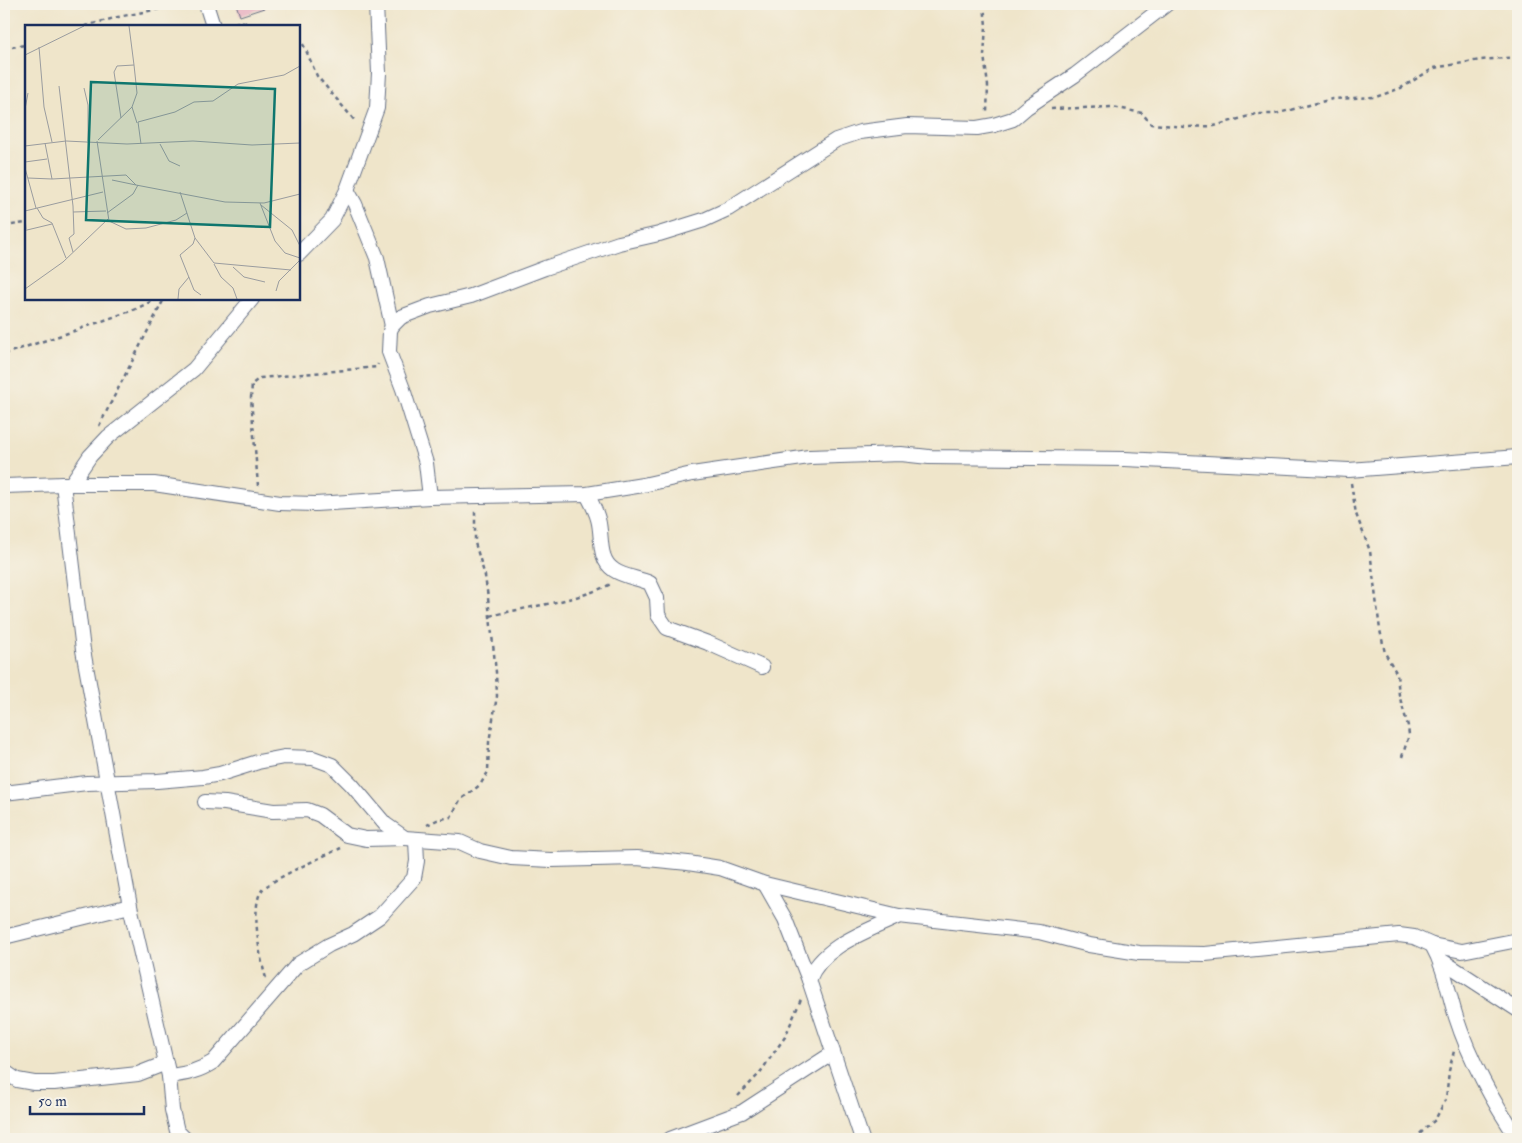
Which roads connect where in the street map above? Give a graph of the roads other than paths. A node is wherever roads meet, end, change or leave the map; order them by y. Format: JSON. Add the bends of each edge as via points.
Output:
{"nodes":[{"id":1,"x":206,"y":4,"type":"edge"},
{"id":2,"x":376,"y":4,"type":"edge"},
{"id":3,"x":1167,"y":4,"type":"edge"},
{"id":4,"x":213,"y":25,"type":"edge"},
{"id":5,"x":347,"y":190,"type":"junction"},
{"id":6,"x":300,"y":253,"type":"edge"},
{"id":7,"x":251,"y":300,"type":"edge"},
{"id":8,"x":392,"y":326,"type":"junction"},
{"id":9,"x":1518,"y":457,"type":"edge"},
{"id":10,"x":67,"y":484,"type":"junction"},
{"id":11,"x":4,"y":486,"type":"edge"},
{"id":12,"x":587,"y":494,"type":"junction"},
{"id":13,"x":430,"y":497,"type":"junction"},
{"id":14,"x":762,"y":667,"type":"dead end"},
{"id":15,"x":108,"y":783,"type":"junction"},
{"id":16,"x":4,"y":793,"type":"edge"},
{"id":17,"x":205,"y":802,"type":"dead end"},
{"id":18,"x":410,"y":839,"type":"junction"},
{"id":19,"x":765,"y":884,"type":"junction"},
{"id":20,"x":130,"y":906,"type":"junction"},
{"id":21,"x":898,"y":916,"type":"junction"},
{"id":22,"x":4,"y":937,"type":"edge"},
{"id":23,"x":1518,"y":940,"type":"edge"},
{"id":24,"x":1432,"y":945,"type":"junction"},
{"id":25,"x":1441,"y":960,"type":"junction"},
{"id":26,"x":809,"y":980,"type":"junction"},
{"id":27,"x":1518,"y":1010,"type":"edge"},
{"id":28,"x":834,"y":1053,"type":"junction"},
{"id":29,"x":167,"y":1070,"type":"junction"},
{"id":30,"x":4,"y":1071,"type":"edge"},
{"id":31,"x":177,"y":1136,"type":"edge"},
{"id":32,"x":670,"y":1139,"type":"edge"},
{"id":33,"x":862,"y":1139,"type":"edge"},
{"id":34,"x":1518,"y":1139,"type":"edge"}],
"edges":[{"from":1,"to":4,"type":"street"},
{"from":2,"to":5,"type":"street","via":[[377,108]]},
{"from":3,"to":8,"type":"street","via":[[1013,119],[977,128],[907,126],[860,132],[836,140],[728,209],[704,220],[619,243],[471,296],[430,306],[401,317]]},
{"from":5,"to":6,"type":"street","via":[[332,220]]},
{"from":5,"to":8,"type":"street","via":[[376,258]]},
{"from":7,"to":10,"type":"street","via":[[194,369],[108,437]]},
{"from":8,"to":13,"type":"street","via":[[389,352],[404,389],[426,463]]},
{"from":9,"to":12,"type":"street","via":[[1349,470],[1125,458],[856,454],[692,474]]},
{"from":10,"to":11,"type":"street"},
{"from":10,"to":13,"type":"street","via":[[154,484],[259,500],[315,504]]},
{"from":10,"to":15,"type":"street","via":[[83,650]]},
{"from":12,"to":13,"type":"street"},
{"from":12,"to":14,"type":"street","via":[[598,520],[606,562],[611,568],[650,583],[658,615],[667,628]]},
{"from":15,"to":16,"type":"street","via":[[59,785]]},
{"from":15,"to":18,"type":"street","via":[[204,777],[284,757],[313,758],[332,765],[386,824]]},
{"from":15,"to":20,"type":"street"},
{"from":17,"to":18,"type":"street","via":[[225,802],[274,811],[307,810],[320,815],[347,835],[366,839]]},
{"from":18,"to":19,"type":"street","via":[[460,842],[496,856],[523,860],[637,858],[720,868]]},
{"from":18,"to":29,"type":"street","via":[[418,861],[414,878],[380,916],[298,964],[213,1062],[202,1070],[187,1074]]},
{"from":19,"to":21,"type":"street"},
{"from":19,"to":26,"type":"street","via":[[785,919]]},
{"from":20,"to":22,"type":"street"},
{"from":20,"to":29,"type":"street"},
{"from":21,"to":24,"type":"street","via":[[1039,932],[1139,953],[1205,954],[1399,936],[1414,937]]},
{"from":21,"to":26,"type":"street","via":[[848,940],[812,971]]},
{"from":23,"to":24,"type":"street","via":[[1462,951]]},
{"from":24,"to":25,"type":"street"},
{"from":25,"to":27,"type":"street"},
{"from":25,"to":34,"type":"street","via":[[1456,1017],[1470,1052]]},
{"from":26,"to":28,"type":"street"},
{"from":28,"to":32,"type":"street","via":[[742,1112]]},
{"from":28,"to":33,"type":"street"},
{"from":29,"to":30,"type":"street","via":[[34,1084],[17,1080]]},
{"from":29,"to":31,"type":"street"}]}
